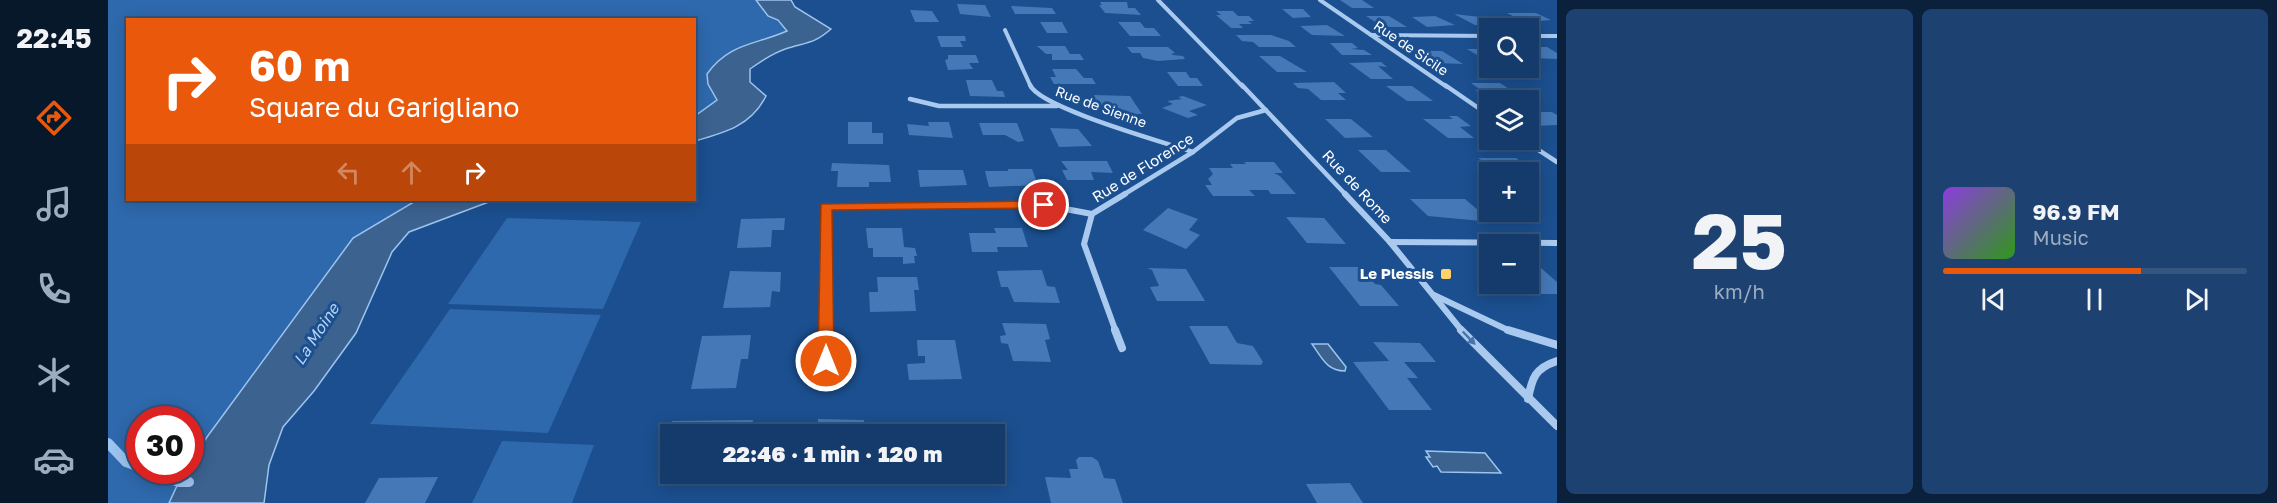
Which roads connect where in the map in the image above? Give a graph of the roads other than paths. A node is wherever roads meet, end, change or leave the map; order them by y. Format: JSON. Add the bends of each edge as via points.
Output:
{"nodes":[{"id":1,"x":1158,"y":0,"type":"edge"},
{"id":2,"x":1320,"y":0,"type":"edge"},
{"id":3,"x":1005,"y":30,"type":"dead end"},
{"id":4,"x":1370,"y":35,"type":"junction"},
{"id":5,"x":1479,"y":36,"type":"edge"},
{"id":6,"x":1539,"y":36,"type":"edge"},
{"id":7,"x":1557,"y":36,"type":"edge"},
{"id":8,"x":910,"y":99,"type":"dead end"},
{"id":9,"x":1057,"y":106,"type":"junction"},
{"id":10,"x":1479,"y":109,"type":"edge"},
{"id":11,"x":1266,"y":110,"type":"junction"},
{"id":12,"x":1538,"y":150,"type":"edge"},
{"id":13,"x":1193,"y":152,"type":"junction"},
{"id":14,"x":1557,"y":162,"type":"edge"},
{"id":15,"x":1092,"y":214,"type":"junction"},
{"id":16,"x":1390,"y":242,"type":"junction"},
{"id":17,"x":1557,"y":243,"type":"edge"},
{"id":18,"x":1431,"y":293,"type":"junction"},
{"id":19,"x":1557,"y":345,"type":"edge"},
{"id":20,"x":1122,"y":348,"type":"dead end"},
{"id":21,"x":826,"y":361,"type":"dead end"},
{"id":22,"x":1557,"y":361,"type":"edge"},
{"id":23,"x":1528,"y":399,"type":"junction"},
{"id":24,"x":1557,"y":426,"type":"edge"}],
"edges":[{"from":1,"to":11,"type":"street","name":"Rue de Rome"},
{"from":2,"to":4,"type":"street","name":"Rue de Sicile"},
{"from":3,"to":9,"type":"street","name":"Rue de Sienne","via":[[1033,92]]},
{"from":4,"to":5,"type":"street"},
{"from":4,"to":10,"type":"street","name":"Rue de Sicile"},
{"from":6,"to":7,"type":"street"},
{"from":8,"to":9,"type":"street","via":[[939,106]]},
{"from":9,"to":13,"type":"street","name":"Rue de Sienne"},
{"from":11,"to":13,"type":"street","name":"Rue de Florence","via":[[1237,118]]},
{"from":11,"to":16,"type":"street","name":"Rue de Rome"},
{"from":12,"to":14,"type":"street"},
{"from":13,"to":15,"type":"street","name":"Rue de Florence"},
{"from":15,"to":20,"type":"street","name":"Rue de Florence","via":[[1084,244]]},
{"from":15,"to":21,"type":"street","via":[[1044,205],[826,207]]},
{"from":16,"to":17,"type":"street"},
{"from":16,"to":18,"type":"street","name":"Rue de Rome"},
{"from":18,"to":19,"type":"street","via":[[1484,322]]},
{"from":18,"to":23,"type":"street","name":"Rue de Rome","one_way":true},
{"from":22,"to":23,"type":"street","via":[[1545,364],[1532,376]]},
{"from":23,"to":24,"type":"street","name":"Rue de Rome"}]}
